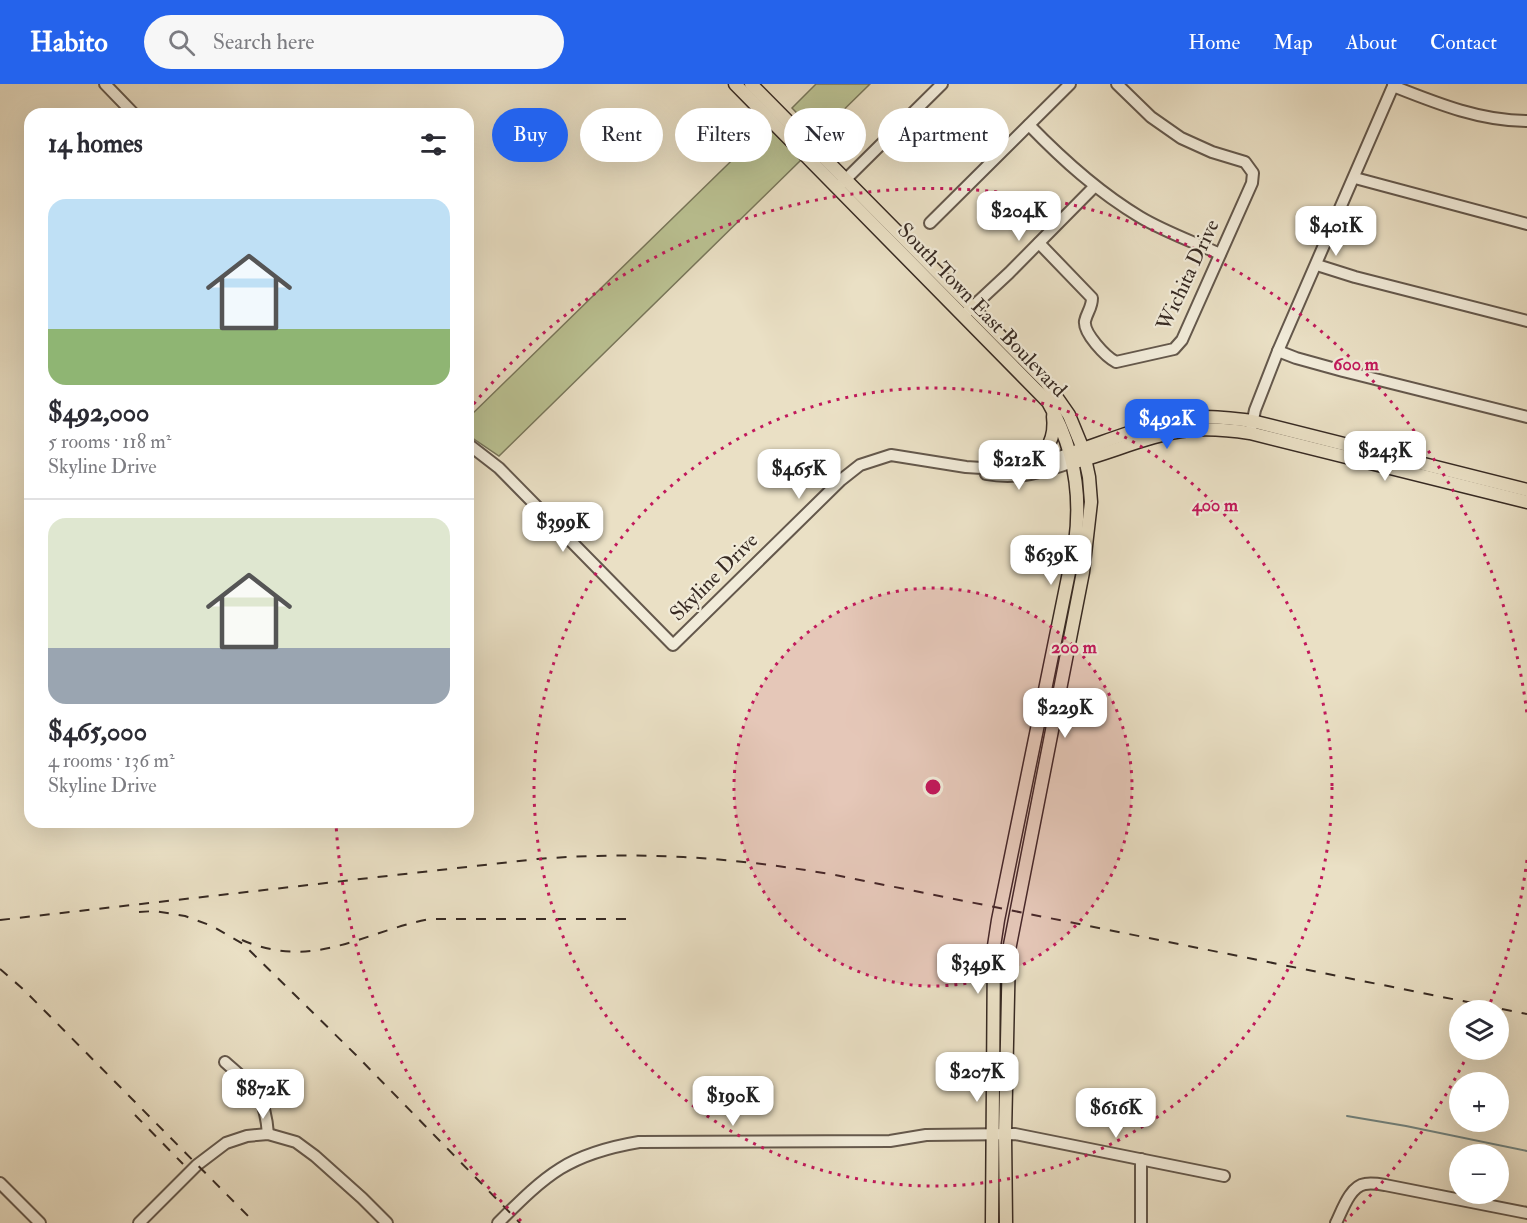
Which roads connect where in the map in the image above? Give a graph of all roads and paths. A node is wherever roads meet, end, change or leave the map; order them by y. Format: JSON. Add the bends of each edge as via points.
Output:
{"nodes":[{"id":1,"x":105,"y":84,"type":"edge"},
{"id":2,"x":735,"y":84,"type":"edge"},
{"id":3,"x":751,"y":84,"type":"edge"},
{"id":4,"x":942,"y":84,"type":"edge"},
{"id":5,"x":1070,"y":84,"type":"edge"},
{"id":6,"x":1117,"y":84,"type":"edge"},
{"id":7,"x":1394,"y":85,"type":"edge"},
{"id":8,"x":128,"y":108,"type":"edge"},
{"id":9,"x":1527,"y":120,"type":"edge"},
{"id":10,"x":1029,"y":125,"type":"junction"},
{"id":11,"x":1355,"y":178,"type":"junction"},
{"id":12,"x":841,"y":183,"type":"junction"},
{"id":13,"x":1094,"y":187,"type":"junction"},
{"id":14,"x":930,"y":223,"type":"dead end"},
{"id":15,"x":1527,"y":224,"type":"edge"},
{"id":16,"x":1039,"y":243,"type":"junction"},
{"id":17,"x":1220,"y":254,"type":"junction"},
{"id":18,"x":1317,"y":265,"type":"junction"},
{"id":19,"x":967,"y":312,"type":"junction"},
{"id":20,"x":1527,"y":321,"type":"edge"},
{"id":21,"x":1278,"y":351,"type":"junction"},
{"id":22,"x":1052,"y":409,"type":"junction"},
{"id":23,"x":1527,"y":417,"type":"edge"},
{"id":24,"x":1251,"y":427,"type":"junction"},
{"id":25,"x":474,"y":449,"type":"edge"},
{"id":26,"x":1085,"y":454,"type":"junction"},
{"id":27,"x":1072,"y":458,"type":"junction"},
{"id":28,"x":966,"y":467,"type":"junction"},
{"id":29,"x":1031,"y":467,"type":"junction"},
{"id":30,"x":1527,"y":490,"type":"edge"},
{"id":31,"x":1527,"y":502,"type":"edge"},
{"id":32,"x":1007,"y":1031,"type":"junction"},
{"id":33,"x":993,"y":1032,"type":"junction"},
{"id":34,"x":225,"y":1062,"type":"dead end"},
{"id":35,"x":268,"y":1134,"type":"junction"},
{"id":36,"x":992,"y":1134,"type":"junction"},
{"id":37,"x":1005,"y":1134,"type":"junction"},
{"id":38,"x":1142,"y":1159,"type":"junction"},
{"id":39,"x":1224,"y":1176,"type":"dead end"},
{"id":40,"x":0,"y":1183,"type":"edge"},
{"id":41,"x":1527,"y":1213,"type":"edge"},
{"id":42,"x":40,"y":1223,"type":"edge"},
{"id":43,"x":139,"y":1223,"type":"edge"},
{"id":44,"x":387,"y":1223,"type":"edge"},
{"id":45,"x":498,"y":1223,"type":"edge"},
{"id":46,"x":992,"y":1223,"type":"edge"},
{"id":47,"x":1006,"y":1223,"type":"edge"},
{"id":48,"x":1141,"y":1223,"type":"edge"},
{"id":49,"x":1336,"y":1223,"type":"edge"}],
"edges":[{"from":1,"to":8,"type":"street"},
{"from":2,"to":12,"type":"main road","name":"South Town East Boulevard"},
{"from":3,"to":12,"type":"main road","name":"South Town East Boulevard"},
{"from":4,"to":12,"type":"street"},
{"from":5,"to":10,"type":"street"},
{"from":6,"to":17,"type":"street","name":"Wichita Drive","via":[[1151,117],[1181,138],[1245,162],[1253,173]]},
{"from":7,"to":9,"type":"street","via":[[1481,116]]},
{"from":7,"to":11,"type":"street"},
{"from":10,"to":13,"type":"street"},
{"from":10,"to":14,"type":"street"},
{"from":11,"to":15,"type":"street"},
{"from":11,"to":18,"type":"street"},
{"from":12,"to":19,"type":"main road","name":"South Town East Boulevard"},
{"from":13,"to":16,"type":"street"},
{"from":13,"to":17,"type":"street","via":[[1141,218]]},
{"from":16,"to":17,"type":"street","name":"Wichita Drive","via":[[1092,298],[1085,322],[1087,332],[1107,358],[1116,362],[1174,349],[1182,340]]},
{"from":16,"to":19,"type":"street"},
{"from":18,"to":20,"type":"street"},
{"from":18,"to":21,"type":"street"},
{"from":19,"to":22,"type":"main road","name":"South Town East Boulevard"},
{"from":19,"to":26,"type":"main road","name":"South Town East Boulevard","via":[[1046,382],[1069,415]]},
{"from":21,"to":23,"type":"street"},
{"from":21,"to":24,"type":"street"},
{"from":22,"to":27,"type":"main road","name":"South Town East Boulevard"},
{"from":22,"to":29,"type":"main road","via":[[1050,443]]},
{"from":24,"to":26,"type":"main road","name":"Skyline Drive","via":[[1174,432]]},
{"from":24,"to":30,"type":"main road","name":"Skyline Drive"},
{"from":24,"to":31,"type":"main road","name":"Skyline Drive"},
{"from":25,"to":28,"type":"street","name":"Skyline Drive","via":[[499,468],[673,645],[860,465],[891,455]]},
{"from":26,"to":27,"type":"main road","name":"Skyline Drive"},
{"from":26,"to":32,"type":"main road","name":"South Town East Boulevard","via":[[1090,502],[1083,572],[1012,927]]},
{"from":27,"to":28,"type":"street","name":"Skyline Drive","via":[[1023,476],[1002,477]]},
{"from":27,"to":29,"type":"street","name":"Skyline Drive"},
{"from":27,"to":33,"type":"main road","name":"South Town East Boulevard","via":[[1079,517],[998,920]]},
{"from":28,"to":29,"type":"street","name":"Skyline Drive"},
{"from":32,"to":33,"type":"main road"},
{"from":32,"to":37,"type":"main road","name":"South Town East Boulevard"},
{"from":33,"to":36,"type":"main road","name":"South Town East Boulevard"},
{"from":34,"to":35,"type":"street","via":[[261,1098]]},
{"from":35,"to":43,"type":"street","via":[[226,1143],[197,1165]]},
{"from":35,"to":44,"type":"street","via":[[296,1142],[315,1156]]},
{"from":36,"to":37,"type":"street"},
{"from":36,"to":45,"type":"street","via":[[890,1141],[648,1142],[610,1147],[575,1159],[543,1179]]},
{"from":36,"to":46,"type":"main road","name":"South Town East Boulevard"},
{"from":37,"to":38,"type":"street"},
{"from":37,"to":47,"type":"main road","name":"South Town East Boulevard"},
{"from":38,"to":39,"type":"street"},
{"from":38,"to":48,"type":"street"},
{"from":40,"to":42,"type":"street"},
{"from":41,"to":49,"type":"street","via":[[1364,1184],[1356,1188]]}]}
